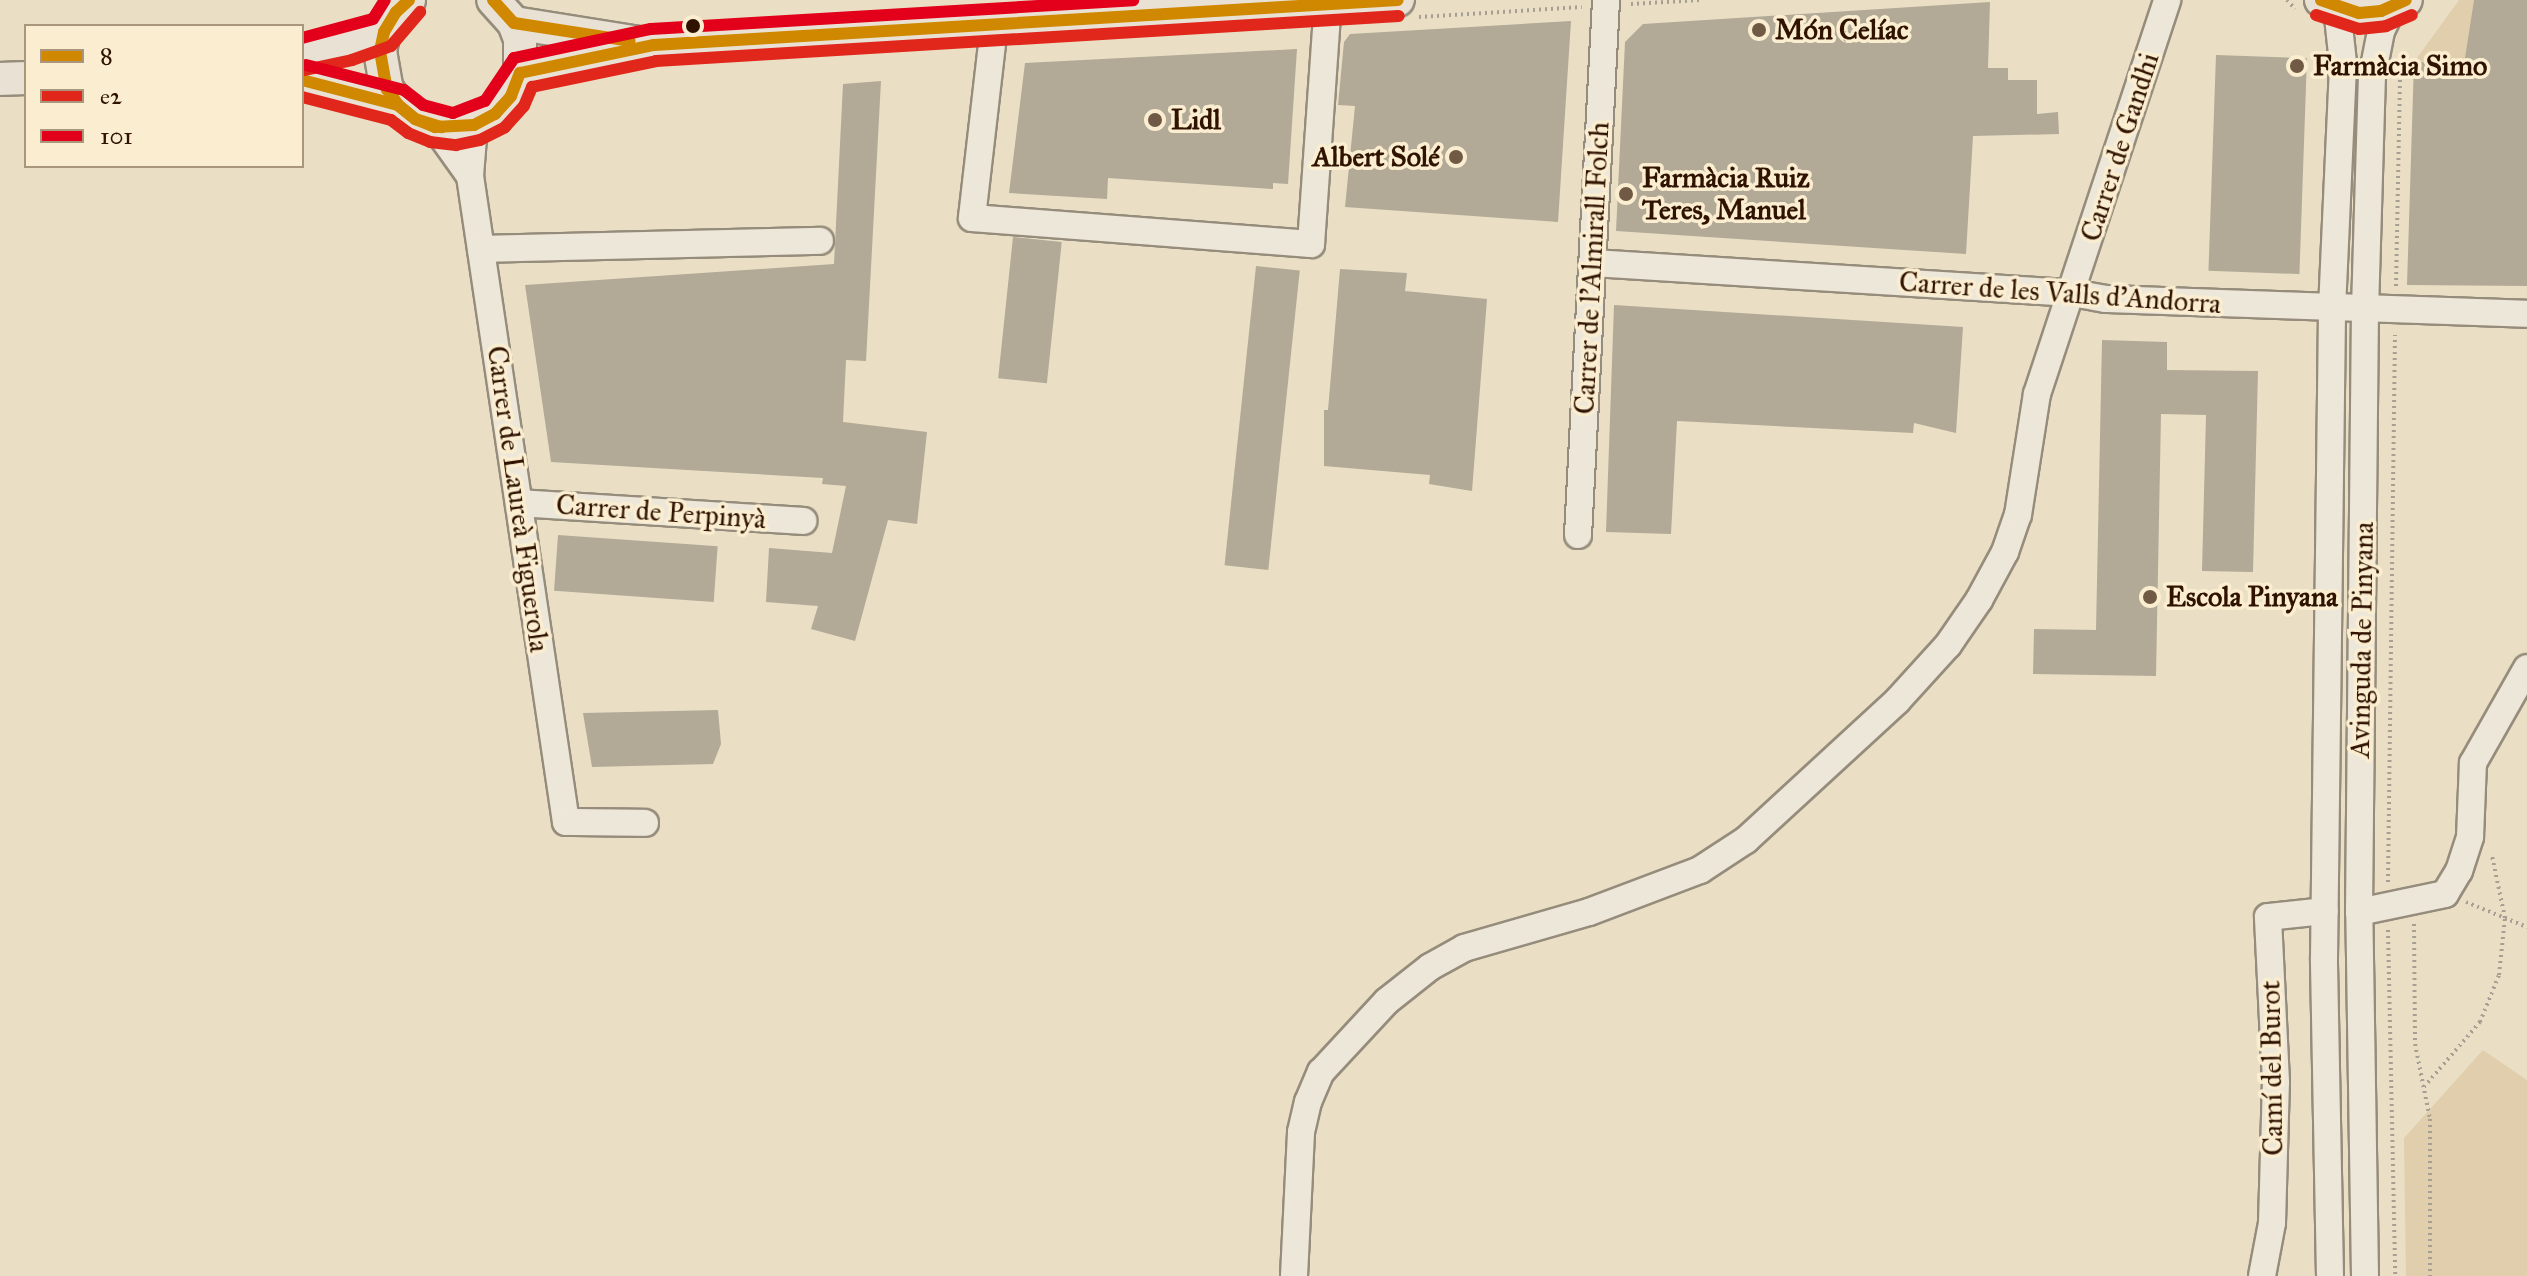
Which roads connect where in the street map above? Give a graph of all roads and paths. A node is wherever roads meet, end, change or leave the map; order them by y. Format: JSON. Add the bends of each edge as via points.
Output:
{"nodes":[{"id":1,"x":409,"y":0,"type":"edge"},
{"id":2,"x":1398,"y":0,"type":"edge"},
{"id":3,"x":1606,"y":0,"type":"edge"},
{"id":4,"x":2167,"y":0,"type":"edge"},
{"id":5,"x":2287,"y":0,"type":"edge"},
{"id":6,"x":1328,"y":2,"type":"edge"},
{"id":7,"x":2399,"y":4,"type":"edge"},
{"id":8,"x":2318,"y":6,"type":"edge"},
{"id":9,"x":503,"y":11,"type":"edge"},
{"id":10,"x":994,"y":27,"type":"junction"},
{"id":11,"x":384,"y":32,"type":"junction"},
{"id":12,"x":654,"y":45,"type":"junction"},
{"id":13,"x":304,"y":54,"type":"edge"},
{"id":14,"x":2400,"y":65,"type":"dead end"},
{"id":15,"x":520,"y":73,"type":"junction"},
{"id":16,"x":24,"y":78,"type":"edge"},
{"id":17,"x":0,"y":79,"type":"edge"},
{"id":18,"x":304,"y":81,"type":"edge"},
{"id":19,"x":398,"y":105,"type":"junction"},
{"id":20,"x":474,"y":125,"type":"junction"},
{"id":21,"x":435,"y":127,"type":"junction"},
{"id":22,"x":470,"y":176,"type":"junction"},
{"id":23,"x":820,"y":241,"type":"dead end"},
{"id":24,"x":481,"y":249,"type":"junction"},
{"id":25,"x":1593,"y":263,"type":"junction"},
{"id":26,"x":2396,"y":292,"type":"dead end"},
{"id":27,"x":2072,"y":293,"type":"junction"},
{"id":28,"x":2332,"y":309,"type":"junction"},
{"id":29,"x":2365,"y":310,"type":"junction"},
{"id":30,"x":2527,"y":314,"type":"edge"},
{"id":31,"x":2395,"y":329,"type":"dead end"},
{"id":32,"x":519,"y":503,"type":"junction"},
{"id":33,"x":803,"y":521,"type":"dead end"},
{"id":34,"x":1578,"y":535,"type":"dead end"},
{"id":35,"x":2527,"y":668,"type":"edge"},
{"id":36,"x":645,"y":823,"type":"dead end"},
{"id":37,"x":2492,"y":855,"type":"dead end"},
{"id":38,"x":2445,"y":894,"type":"junction"},
{"id":39,"x":2400,"y":904,"type":"junction"},
{"id":40,"x":2325,"y":911,"type":"junction"},
{"id":41,"x":2359,"y":912,"type":"junction"},
{"id":42,"x":2505,"y":918,"type":"junction"},
{"id":43,"x":2527,"y":927,"type":"edge"},
{"id":44,"x":2424,"y":1087,"type":"junction"},
{"id":45,"x":1294,"y":1276,"type":"edge"},
{"id":46,"x":2262,"y":1276,"type":"edge"},
{"id":47,"x":2330,"y":1276,"type":"edge"},
{"id":48,"x":2365,"y":1276,"type":"edge"},
{"id":49,"x":2395,"y":1276,"type":"edge"},
{"id":50,"x":2430,"y":1276,"type":"edge"}],
"edges":[{"from":1,"to":11,"type":"main road"},
{"from":2,"to":6,"type":"main road"},
{"from":3,"to":25,"type":"street","name":"Carrer de l'Almirall Folch"},
{"from":4,"to":27,"type":"street","name":"Carrer de Gandhi"},
{"from":5,"to":8,"type":"path"},
{"from":6,"to":10,"type":"main road"},
{"from":6,"to":10,"type":"street","via":[[1311,244],[972,218]]},
{"from":7,"to":8,"type":"main road","via":[[2370,13]]},
{"from":7,"to":29,"type":"street","name":"Avinguda de Pinyana","via":[[2381,31],[2372,77]]},
{"from":8,"to":28,"type":"street","name":"Avinguda de Pinyana","via":[[2343,63]]},
{"from":9,"to":12,"type":"main road"},
{"from":9,"to":15,"type":"main road","via":[[520,39]]},
{"from":10,"to":12,"type":"main road"},
{"from":11,"to":13,"type":"main road"},
{"from":11,"to":19,"type":"main road","via":[[381,70]]},
{"from":12,"to":15,"type":"main road"},
{"from":14,"to":26,"type":"path"},
{"from":15,"to":20,"type":"main road","via":[[511,96],[495,114]]},
{"from":16,"to":17,"type":"main road"},
{"from":18,"to":19,"type":"main road"},
{"from":19,"to":21,"type":"main road"},
{"from":20,"to":21,"type":"main road"},
{"from":20,"to":22,"type":"street","name":"Carrer de Laureà Figuerola"},
{"from":21,"to":22,"type":"street","name":"Carrer de Laureà Figuerola"},
{"from":22,"to":24,"type":"street","name":"Carrer de Laureà Figuerola"},
{"from":23,"to":24,"type":"street"},
{"from":24,"to":32,"type":"street","name":"Carrer de Laureà Figuerola"},
{"from":25,"to":27,"type":"street","name":"Carrer de les Valls d'Andorra"},
{"from":25,"to":34,"type":"street","name":"Carrer de l'Almirall Folch"},
{"from":27,"to":28,"type":"street","name":"Carrer de les Valls d'Andorra"},
{"from":27,"to":45,"type":"street","name":"Carrer de Gandhi","via":[[2037,394],[2018,515],[1979,600],[1948,645],[1897,701],[1746,840],[1700,870],[1589,912],[1464,948],[1387,1001],[1321,1072],[1308,1102],[1301,1132]]},
{"from":28,"to":29,"type":"street","name":"Carrer de les Valls d'Andorra"},
{"from":28,"to":40,"type":"street","name":"Avinguda de Pinyana"},
{"from":29,"to":30,"type":"street","name":"Carrer de les Valls d'Andorra"},
{"from":29,"to":41,"type":"street","name":"Avinguda de Pinyana"},
{"from":31,"to":39,"type":"path"},
{"from":32,"to":33,"type":"street","name":"Carrer de Perpinyà"},
{"from":32,"to":36,"type":"street","name":"Carrer de Laureà Figuerola","via":[[566,822]]},
{"from":35,"to":38,"type":"street","via":[[2473,763],[2470,837]]},
{"from":37,"to":42,"type":"path"},
{"from":38,"to":39,"type":"street"},
{"from":38,"to":42,"type":"path"},
{"from":39,"to":41,"type":"street"},
{"from":39,"to":44,"type":"path"},
{"from":39,"to":49,"type":"path"},
{"from":40,"to":46,"type":"street","name":"Camí del Burot","via":[[2268,917],[2276,1082],[2272,1223]]},
{"from":40,"to":47,"type":"street","name":"Avinguda de Pinyana"},
{"from":41,"to":48,"type":"street","name":"Avinguda de Pinyana"},
{"from":42,"to":43,"type":"path"},
{"from":42,"to":44,"type":"path","via":[[2499,975],[2480,1022]]},
{"from":44,"to":50,"type":"path","via":[[2430,1119]]}]}
